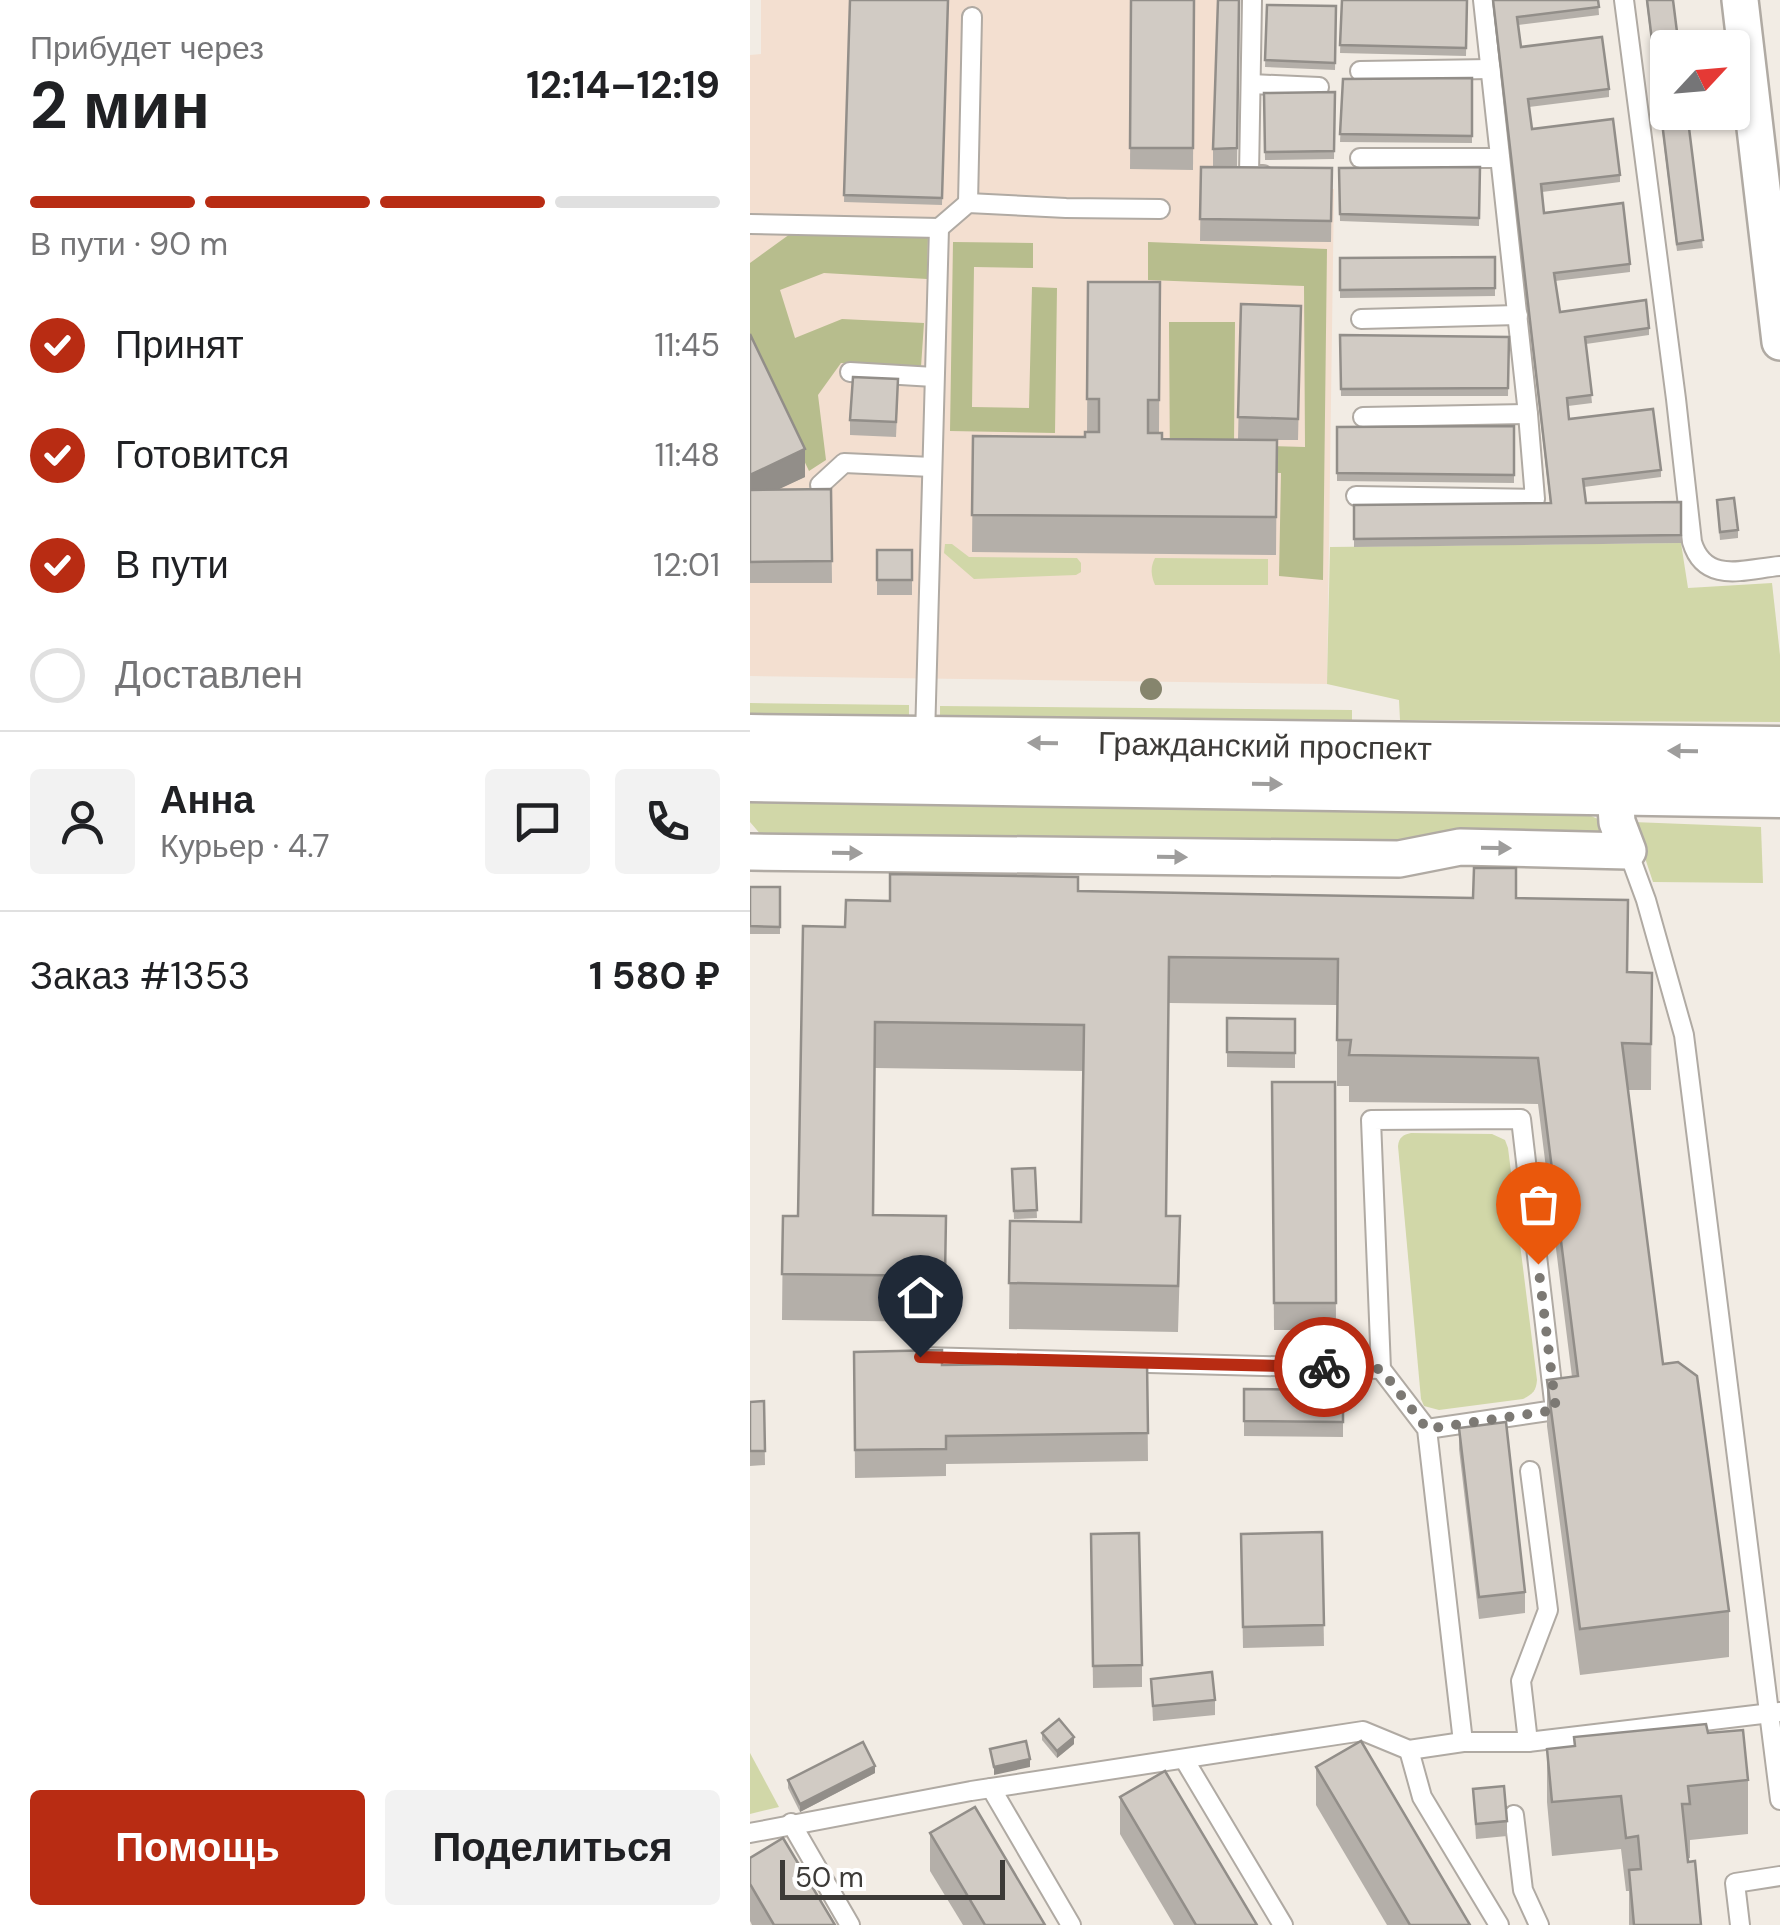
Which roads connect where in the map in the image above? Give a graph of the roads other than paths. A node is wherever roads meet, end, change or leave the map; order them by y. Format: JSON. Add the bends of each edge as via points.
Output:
{"nodes":[{"id":1,"x":1252,"y":0,"type":"edge"},
{"id":2,"x":1483,"y":0,"type":"edge"},
{"id":3,"x":1624,"y":0,"type":"edge"},
{"id":4,"x":1740,"y":0,"type":"edge"},
{"id":5,"x":972,"y":17,"type":"dead end"},
{"id":6,"x":1490,"y":69,"type":"junction"},
{"id":7,"x":1360,"y":71,"type":"dead end"},
{"id":8,"x":1250,"y":84,"type":"junction"},
{"id":9,"x":1319,"y":86,"type":"dead end"},
{"id":10,"x":1360,"y":158,"type":"dead end"},
{"id":11,"x":1500,"y":158,"type":"junction"},
{"id":12,"x":1283,"y":175,"type":"edge"},
{"id":13,"x":968,"y":203,"type":"junction"},
{"id":14,"x":1160,"y":209,"type":"dead end"},
{"id":15,"x":750,"y":224,"type":"edge"},
{"id":16,"x":940,"y":228,"type":"junction"},
{"id":17,"x":1518,"y":315,"type":"junction"},
{"id":18,"x":1361,"y":319,"type":"dead end"},
{"id":19,"x":1780,"y":342,"type":"edge"},
{"id":20,"x":850,"y":372,"type":"dead end"},
{"id":21,"x":934,"y":377,"type":"junction"},
{"id":22,"x":1528,"y":414,"type":"junction"},
{"id":23,"x":1364,"y":417,"type":"dead end"},
{"id":24,"x":932,"y":467,"type":"junction"},
{"id":25,"x":820,"y":485,"type":"edge"},
{"id":26,"x":1356,"y":496,"type":"dead end"},
{"id":27,"x":1780,"y":566,"type":"edge"},
{"id":28,"x":750,"y":740,"type":"edge"},
{"id":29,"x":925,"y":742,"type":"junction"},
{"id":30,"x":1780,"y":752,"type":"edge"},
{"id":31,"x":750,"y":776,"type":"edge"},
{"id":32,"x":1615,"y":790,"type":"junction"},
{"id":33,"x":1780,"y":792,"type":"edge"},
{"id":34,"x":1628,"y":850,"type":"junction"},
{"id":35,"x":750,"y":852,"type":"edge"},
{"id":36,"x":902,"y":1356,"type":"edge"},
{"id":37,"x":1381,"y":1369,"type":"junction"},
{"id":38,"x":1427,"y":1429,"type":"junction"},
{"id":39,"x":1530,"y":1472,"type":"dead end"},
{"id":40,"x":1775,"y":1713,"type":"edge"},
{"id":41,"x":1463,"y":1742,"type":"junction"},
{"id":42,"x":1528,"y":1742,"type":"junction"},
{"id":43,"x":1409,"y":1750,"type":"junction"},
{"id":44,"x":1184,"y":1759,"type":"junction"},
{"id":45,"x":991,"y":1788,"type":"junction"},
{"id":46,"x":1780,"y":1800,"type":"edge"},
{"id":47,"x":1514,"y":1815,"type":"dead end"},
{"id":48,"x":791,"y":1824,"type":"junction"},
{"id":49,"x":750,"y":1833,"type":"edge"},
{"id":50,"x":1780,"y":1876,"type":"edge"},
{"id":51,"x":850,"y":1925,"type":"edge"},
{"id":52,"x":1070,"y":1925,"type":"edge"},
{"id":53,"x":1283,"y":1925,"type":"edge"},
{"id":54,"x":1499,"y":1925,"type":"edge"},
{"id":55,"x":1539,"y":1925,"type":"edge"},
{"id":56,"x":1740,"y":1925,"type":"edge"}],
"edges":[{"from":1,"to":8,"type":"lane"},
{"from":2,"to":6,"type":"lane"},
{"from":3,"to":27,"type":"lane","via":[[1692,542],[1706,568]]},
{"from":4,"to":19,"type":"street"},
{"from":5,"to":13,"type":"lane"},
{"from":6,"to":7,"type":"lane"},
{"from":6,"to":11,"type":"lane"},
{"from":8,"to":9,"type":"lane"},
{"from":8,"to":12,"type":"lane","via":[[1249,175]]},
{"from":10,"to":11,"type":"lane"},
{"from":11,"to":17,"type":"lane"},
{"from":13,"to":14,"type":"lane"},
{"from":13,"to":16,"type":"lane"},
{"from":15,"to":16,"type":"lane"},
{"from":16,"to":21,"type":"lane"},
{"from":17,"to":18,"type":"lane"},
{"from":17,"to":22,"type":"lane"},
{"from":20,"to":21,"type":"lane"},
{"from":21,"to":24,"type":"lane"},
{"from":22,"to":23,"type":"lane"},
{"from":22,"to":26,"type":"lane","via":[[1535,499]]},
{"from":24,"to":25,"type":"lane","via":[[844,463]]},
{"from":24,"to":29,"type":"lane"},
{"from":28,"to":29,"type":"main road","name":"Гражданский проспект"},
{"from":30,"to":29,"type":"main road","name":"Гражданский проспект","one_way":true},
{"from":31,"to":32,"type":"main road","name":"Гражданский проспект","one_way":true},
{"from":32,"to":33,"type":"main road","name":"Гражданский проспект"},
{"from":32,"to":34,"type":"street"},
{"from":35,"to":34,"type":"street","one_way":true,"via":[[1400,860],[1460,848]]},
{"from":34,"to":40,"type":"lane","via":[[1684,1035]]},
{"from":36,"to":37,"type":"lane"},
{"from":37,"to":38,"type":"lane"},
{"from":37,"to":38,"type":"lane","via":[[1371,1120],[1521,1119],[1556,1410]]},
{"from":38,"to":41,"type":"lane"},
{"from":39,"to":42,"type":"lane","via":[[1548,1610],[1521,1681]]},
{"from":40,"to":42,"type":"lane"},
{"from":40,"to":46,"type":"lane"},
{"from":41,"to":42,"type":"lane"},
{"from":41,"to":43,"type":"lane"},
{"from":43,"to":44,"type":"lane","via":[[1363,1731]]},
{"from":43,"to":54,"type":"lane","via":[[1422,1798]]},
{"from":44,"to":45,"type":"lane"},
{"from":44,"to":53,"type":"lane"},
{"from":45,"to":48,"type":"lane"},
{"from":45,"to":52,"type":"lane"},
{"from":47,"to":55,"type":"lane","via":[[1522,1890]]},
{"from":48,"to":49,"type":"lane"},
{"from":48,"to":51,"type":"lane"},
{"from":50,"to":56,"type":"lane","via":[[1735,1882]]}]}
